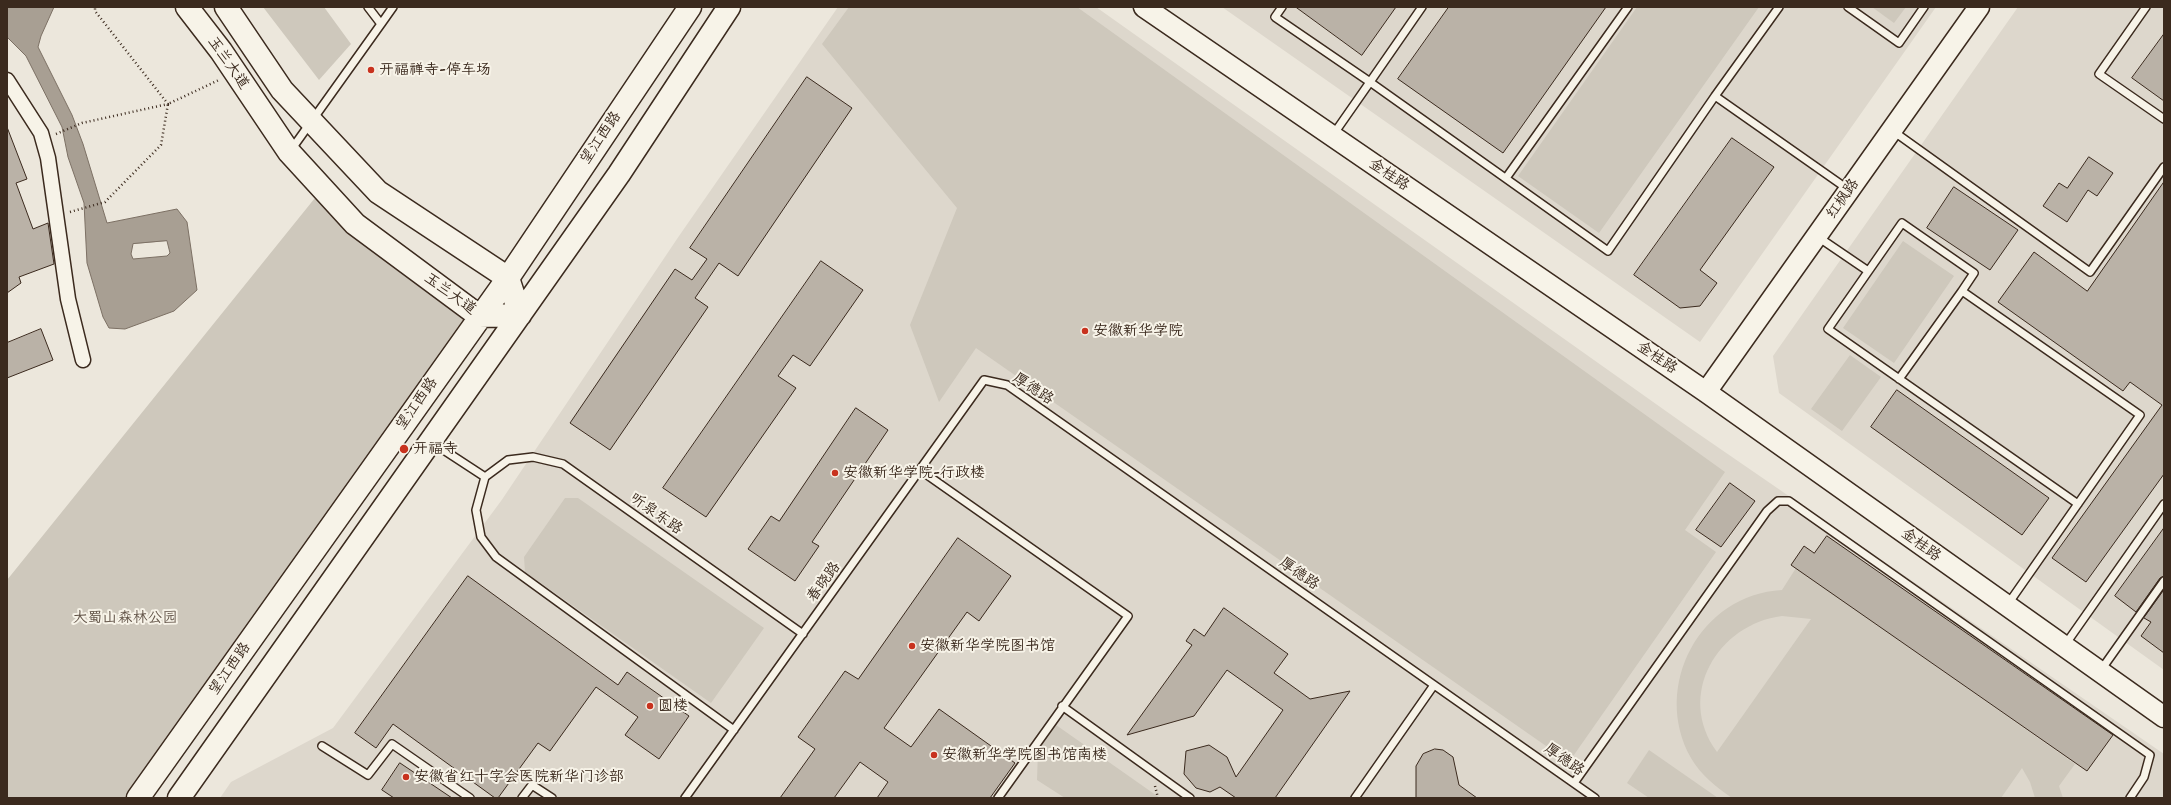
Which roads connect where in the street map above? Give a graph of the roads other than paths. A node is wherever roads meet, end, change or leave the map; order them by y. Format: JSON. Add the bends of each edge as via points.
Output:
{"nodes":[{"id":1,"x":187,"y":7,"type":"edge"},
{"id":2,"x":226,"y":7,"type":"edge"},
{"id":3,"x":368,"y":7,"type":"edge"},
{"id":4,"x":393,"y":7,"type":"edge"},
{"id":5,"x":690,"y":7,"type":"edge"},
{"id":6,"x":730,"y":7,"type":"edge"},
{"id":7,"x":1144,"y":7,"type":"edge"},
{"id":8,"x":1282,"y":7,"type":"edge"},
{"id":9,"x":1422,"y":7,"type":"edge"},
{"id":10,"x":1628,"y":7,"type":"edge"},
{"id":11,"x":1779,"y":7,"type":"edge"},
{"id":12,"x":1848,"y":7,"type":"edge"},
{"id":13,"x":1924,"y":7,"type":"edge"},
{"id":14,"x":1979,"y":7,"type":"edge"},
{"id":15,"x":2146,"y":7,"type":"edge"},
{"id":16,"x":381,"y":24,"type":"junction"},
{"id":17,"x":7,"y":80,"type":"edge"},
{"id":18,"x":1370,"y":82,"type":"junction"},
{"id":19,"x":1715,"y":96,"type":"junction"},
{"id":20,"x":2164,"y":119,"type":"edge"},
{"id":21,"x":311,"y":121,"type":"junction"},
{"id":22,"x":1892,"y":130,"type":"junction"},
{"id":23,"x":1332,"y":136,"type":"junction"},
{"id":24,"x":289,"y":152,"type":"junction"},
{"id":25,"x":2164,"y":167,"type":"edge"},
{"id":26,"x":1506,"y":178,"type":"junction"},
{"id":27,"x":1849,"y":190,"type":"junction"},
{"id":28,"x":1816,"y":236,"type":"junction"},
{"id":29,"x":1868,"y":271,"type":"junction"},
{"id":30,"x":508,"y":278,"type":"junction"},
{"id":31,"x":1962,"y":290,"type":"junction"},
{"id":32,"x":520,"y":315,"type":"junction"},
{"id":33,"x":479,"y":316,"type":"junction"},
{"id":34,"x":83,"y":360,"type":"dead end"},
{"id":35,"x":1899,"y":379,"type":"junction"},
{"id":36,"x":984,"y":380,"type":"joint"},
{"id":37,"x":1706,"y":392,"type":"junction"},
{"id":38,"x":431,"y":441,"type":"junction"},
{"id":39,"x":920,"y":470,"type":"junction"},
{"id":40,"x":485,"y":476,"type":"junction"},
{"id":41,"x":2078,"y":504,"type":"junction"},
{"id":42,"x":2164,"y":504,"type":"edge"},
{"id":43,"x":2164,"y":581,"type":"edge"},
{"id":44,"x":2007,"y":606,"type":"junction"},
{"id":45,"x":803,"y":634,"type":"junction"},
{"id":46,"x":2064,"y":647,"type":"junction"},
{"id":47,"x":2099,"y":672,"type":"junction"},
{"id":48,"x":1434,"y":685,"type":"junction"},
{"id":49,"x":1062,"y":706,"type":"junction"},
{"id":50,"x":2164,"y":717,"type":"edge"},
{"id":51,"x":734,"y":730,"type":"junction"},
{"id":52,"x":322,"y":746,"type":"dead end"},
{"id":53,"x":1574,"y":783,"type":"junction"},
{"id":54,"x":138,"y":798,"type":"edge"},
{"id":55,"x":179,"y":798,"type":"edge"},
{"id":56,"x":470,"y":798,"type":"edge"},
{"id":57,"x":522,"y":798,"type":"edge"},
{"id":58,"x":552,"y":798,"type":"edge"},
{"id":59,"x":685,"y":798,"type":"edge"},
{"id":60,"x":998,"y":798,"type":"edge"},
{"id":61,"x":1190,"y":798,"type":"edge"},
{"id":62,"x":1355,"y":798,"type":"edge"},
{"id":63,"x":1594,"y":798,"type":"edge"},
{"id":64,"x":2130,"y":798,"type":"edge"}],
"edges":[{"from":1,"to":24,"type":"main road","name":"玉兰大道"},
{"from":2,"to":21,"type":"main road","name":"玉兰大道","via":[[282,90]]},
{"from":3,"to":16,"type":"lane"},
{"from":4,"to":16,"type":"lane"},
{"from":5,"to":30,"type":"main road","name":"望江西路"},
{"from":6,"to":32,"type":"main road","via":[[620,174]]},
{"from":7,"to":23,"type":"street","name":"金桂路"},
{"from":8,"to":18,"type":"lane","via":[[1275,17]]},
{"from":9,"to":18,"type":"lane"},
{"from":10,"to":26,"type":"lane"},
{"from":11,"to":19,"type":"lane"},
{"from":12,"to":13,"type":"lane","via":[[1899,43]]},
{"from":14,"to":22,"type":"street","name":"红枫路"},
{"from":15,"to":20,"type":"lane","via":[[2099,74]]},
{"from":16,"to":21,"type":"lane"},
{"from":17,"to":34,"type":"street","via":[[41,133],[48,158],[68,298]]},
{"from":18,"to":23,"type":"lane"},
{"from":18,"to":26,"type":"lane"},
{"from":19,"to":26,"type":"lane","via":[[1608,251]]},
{"from":19,"to":27,"type":"lane"},
{"from":21,"to":24,"type":"lane"},
{"from":21,"to":30,"type":"main road","name":"玉兰大道","via":[[378,192]]},
{"from":22,"to":25,"type":"lane","via":[[2090,272]]},
{"from":22,"to":27,"type":"street","name":"红枫路"},
{"from":23,"to":37,"type":"street","name":"金桂路"},
{"from":24,"to":33,"type":"main road","name":"玉兰大道","via":[[355,224]]},
{"from":27,"to":28,"type":"street","name":"红枫路"},
{"from":28,"to":29,"type":"lane"},
{"from":28,"to":37,"type":"street","name":"红枫路"},
{"from":29,"to":31,"type":"lane","via":[[1902,223],[1974,273]]},
{"from":29,"to":35,"type":"lane","via":[[1828,329]]},
{"from":30,"to":32,"type":"main road"},
{"from":30,"to":33,"type":"main road","name":"望江西路"},
{"from":31,"to":35,"type":"lane"},
{"from":31,"to":41,"type":"lane","via":[[2140,415]]},
{"from":32,"to":33,"type":"main road","name":"玉兰大道"},
{"from":32,"to":38,"type":"main road"},
{"from":33,"to":54,"type":"main road","name":"望江西路"},
{"from":35,"to":41,"type":"lane"},
{"from":36,"to":39,"type":"lane","name":"春晓路"},
{"from":36,"to":48,"type":"lane","name":"厚德路","via":[[1007,385]]},
{"from":37,"to":44,"type":"street","name":"金桂路"},
{"from":38,"to":40,"type":"lane"},
{"from":38,"to":55,"type":"main road"},
{"from":39,"to":45,"type":"lane","name":"春晓路"},
{"from":39,"to":49,"type":"lane","via":[[1128,616]]},
{"from":40,"to":45,"type":"lane","name":"听泉东路","via":[[508,460],[533,457],[563,464]]},
{"from":40,"to":51,"type":"lane","via":[[476,510],[481,537],[496,558]]},
{"from":41,"to":44,"type":"lane"},
{"from":42,"to":46,"type":"lane"},
{"from":43,"to":47,"type":"lane"},
{"from":44,"to":46,"type":"street","name":"金桂路"},
{"from":45,"to":51,"type":"lane","name":"春晓路"},
{"from":46,"to":47,"type":"street","name":"金桂路"},
{"from":47,"to":50,"type":"street","name":"金桂路"},
{"from":48,"to":53,"type":"lane","name":"厚德路"},
{"from":48,"to":62,"type":"lane"},
{"from":49,"to":60,"type":"lane"},
{"from":49,"to":61,"type":"lane"},
{"from":51,"to":59,"type":"lane","name":"春晓路"},
{"from":52,"to":56,"type":"lane","via":[[368,775],[392,744]]},
{"from":53,"to":63,"type":"lane","name":"厚德路"},
{"from":53,"to":64,"type":"lane","via":[[1767,511],[1778,501],[1789,501],[2150,755],[2144,777]]},
{"from":57,"to":58,"type":"lane","via":[[532,785]]}]}
